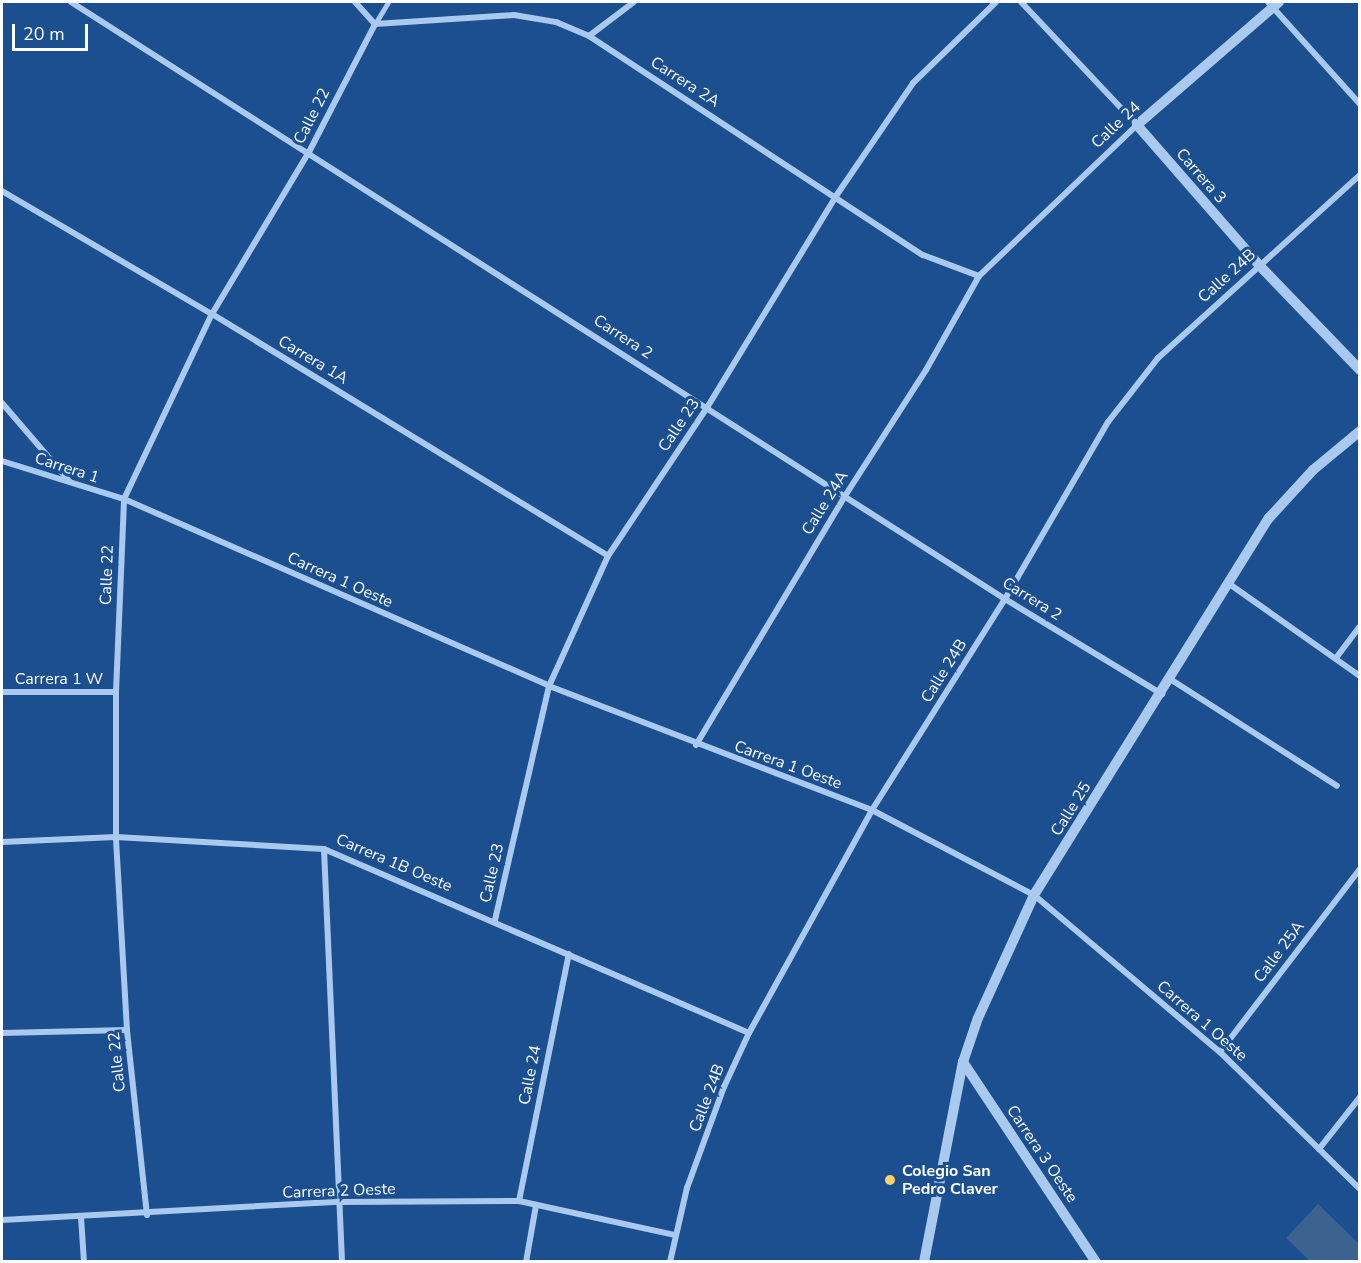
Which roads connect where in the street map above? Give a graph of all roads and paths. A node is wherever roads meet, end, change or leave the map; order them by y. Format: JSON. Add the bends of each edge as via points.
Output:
{"nodes":[{"id":1,"x":71,"y":2,"type":"edge"},
{"id":2,"x":355,"y":2,"type":"edge"},
{"id":3,"x":388,"y":2,"type":"edge"},
{"id":4,"x":634,"y":2,"type":"edge"},
{"id":5,"x":996,"y":2,"type":"edge"},
{"id":6,"x":1021,"y":2,"type":"edge"},
{"id":7,"x":1273,"y":3,"type":"edge"},
{"id":8,"x":375,"y":24,"type":"junction"},
{"id":9,"x":589,"y":36,"type":"junction"},
{"id":10,"x":1359,"y":104,"type":"edge"},
{"id":11,"x":1137,"y":125,"type":"junction"},
{"id":12,"x":309,"y":152,"type":"junction"},
{"id":13,"x":1359,"y":175,"type":"edge"},
{"id":14,"x":2,"y":191,"type":"edge"},
{"id":15,"x":837,"y":196,"type":"junction"},
{"id":16,"x":1259,"y":265,"type":"junction"},
{"id":17,"x":979,"y":276,"type":"junction"},
{"id":18,"x":212,"y":314,"type":"junction"},
{"id":19,"x":1359,"y":370,"type":"edge"},
{"id":20,"x":2,"y":403,"type":"edge"},
{"id":21,"x":708,"y":406,"type":"junction"},
{"id":22,"x":1359,"y":431,"type":"edge"},
{"id":23,"x":2,"y":461,"type":"edge"},
{"id":24,"x":71,"y":484,"type":"junction"},
{"id":25,"x":845,"y":496,"type":"junction"},
{"id":26,"x":124,"y":500,"type":"junction"},
{"id":27,"x":608,"y":556,"type":"junction"},
{"id":28,"x":1227,"y":582,"type":"junction"},
{"id":29,"x":1005,"y":599,"type":"junction"},
{"id":30,"x":1359,"y":626,"type":"edge"},
{"id":31,"x":1336,"y":658,"type":"junction"},
{"id":32,"x":1359,"y":676,"type":"edge"},
{"id":33,"x":1170,"y":679,"type":"junction"},
{"id":34,"x":549,"y":686,"type":"junction"},
{"id":35,"x":2,"y":692,"type":"edge"},
{"id":36,"x":116,"y":692,"type":"junction"},
{"id":37,"x":1162,"y":694,"type":"junction"},
{"id":38,"x":696,"y":745,"type":"junction"},
{"id":39,"x":1337,"y":786,"type":"dead end"},
{"id":40,"x":872,"y":810,"type":"junction"},
{"id":41,"x":116,"y":837,"type":"junction"},
{"id":42,"x":2,"y":842,"type":"edge"},
{"id":43,"x":324,"y":849,"type":"junction"},
{"id":44,"x":1359,"y":869,"type":"edge"},
{"id":45,"x":1034,"y":895,"type":"junction"},
{"id":46,"x":495,"y":920,"type":"junction"},
{"id":47,"x":569,"y":954,"type":"junction"},
{"id":48,"x":127,"y":1030,"type":"junction"},
{"id":49,"x":2,"y":1033,"type":"edge"},
{"id":50,"x":749,"y":1033,"type":"junction"},
{"id":51,"x":1220,"y":1052,"type":"junction"},
{"id":52,"x":963,"y":1062,"type":"junction"},
{"id":53,"x":1359,"y":1097,"type":"edge"},
{"id":54,"x":1319,"y":1149,"type":"junction"},
{"id":55,"x":1359,"y":1189,"type":"edge"},
{"id":56,"x":339,"y":1202,"type":"junction"},
{"id":57,"x":519,"y":1202,"type":"junction"},
{"id":58,"x":536,"y":1205,"type":"junction"},
{"id":59,"x":147,"y":1215,"type":"junction"},
{"id":60,"x":81,"y":1217,"type":"junction"},
{"id":61,"x":2,"y":1220,"type":"edge"},
{"id":62,"x":675,"y":1234,"type":"junction"},
{"id":63,"x":926,"y":1259,"type":"edge"},
{"id":64,"x":84,"y":1262,"type":"edge"},
{"id":65,"x":342,"y":1262,"type":"edge"},
{"id":66,"x":525,"y":1262,"type":"edge"},
{"id":67,"x":670,"y":1262,"type":"edge"},
{"id":68,"x":1096,"y":1262,"type":"edge"}],
"edges":[{"from":1,"to":12,"type":"street","name":"Carrera 2"},
{"from":2,"to":8,"type":"street"},
{"from":3,"to":8,"type":"lane","name":"Calle 22"},
{"from":4,"to":9,"type":"street"},
{"from":5,"to":15,"type":"street","name":"Calle 23","via":[[913,83]]},
{"from":6,"to":11,"type":"street","name":"Carrera 3"},
{"from":7,"to":10,"type":"street"},
{"from":7,"to":11,"type":"street","name":"Calle 24"},
{"from":8,"to":9,"type":"street","name":"Carrera 2A","via":[[514,15],[556,22]]},
{"from":8,"to":12,"type":"street","name":"Calle 22"},
{"from":9,"to":15,"type":"street","name":"Carrera 2A"},
{"from":11,"to":16,"type":"street","name":"Carrera 3"},
{"from":11,"to":17,"type":"street","name":"Calle 24"},
{"from":12,"to":18,"type":"street","name":"Calle 22"},
{"from":12,"to":21,"type":"street","name":"Carrera 2"},
{"from":13,"to":16,"type":"street","name":"Calle 24B"},
{"from":14,"to":18,"type":"street","name":"Carrera 1A"},
{"from":15,"to":17,"type":"street","name":"Carrera 2A","via":[[923,255]]},
{"from":15,"to":21,"type":"street","name":"Calle 23"},
{"from":16,"to":19,"type":"street","name":"Carrera 3"},
{"from":16,"to":29,"type":"street","name":"Calle 24B","via":[[1131,388]]},
{"from":17,"to":25,"type":"street","name":"Calle 24A","via":[[926,370]]},
{"from":18,"to":26,"type":"street","name":"Calle 22"},
{"from":18,"to":27,"type":"street","name":"Carrera 1A"},
{"from":20,"to":24,"type":"street"},
{"from":21,"to":25,"type":"street","name":"Carrera 2"},
{"from":21,"to":27,"type":"street","name":"Calle 23"},
{"from":22,"to":28,"type":"street","name":"Calle 25","via":[[1291,492]]},
{"from":23,"to":24,"type":"street","name":"Carrera 1"},
{"from":24,"to":26,"type":"street","name":"Carrera 1"},
{"from":25,"to":29,"type":"street","name":"Carrera 2"},
{"from":25,"to":38,"type":"street","name":"Calle 24A"},
{"from":26,"to":34,"type":"street","name":"Carrera 1 Oeste"},
{"from":26,"to":36,"type":"street","name":"Calle 22"},
{"from":27,"to":34,"type":"street","name":"Calle 23"},
{"from":28,"to":31,"type":"street"},
{"from":28,"to":33,"type":"street","name":"Calle 25"},
{"from":29,"to":37,"type":"street","name":"Carrera 2"},
{"from":29,"to":40,"type":"street","name":"Calle 24B"},
{"from":30,"to":31,"type":"street"},
{"from":31,"to":32,"type":"street"},
{"from":33,"to":37,"type":"street","name":"Calle 25"},
{"from":33,"to":39,"type":"street"},
{"from":34,"to":38,"type":"street","name":"Carrera 1 Oeste"},
{"from":34,"to":46,"type":"street","name":"Calle 23"},
{"from":35,"to":36,"type":"street","name":"Carrera 1 W"},
{"from":36,"to":41,"type":"street","name":"Calle 22"},
{"from":37,"to":45,"type":"street","name":"Calle 25"},
{"from":38,"to":40,"type":"street","name":"Carrera 1 Oeste"},
{"from":40,"to":45,"type":"street","name":"Carrera 1 Oeste"},
{"from":40,"to":50,"type":"street","name":"Calle 24B"},
{"from":41,"to":42,"type":"street","name":"Carrera 1B Oeste"},
{"from":41,"to":43,"type":"street","name":"Carrera 1B Oeste"},
{"from":41,"to":48,"type":"street","name":"Calle 22"},
{"from":43,"to":46,"type":"street","name":"Carrera 1B Oeste"},
{"from":43,"to":56,"type":"street"},
{"from":44,"to":51,"type":"street","name":"Calle 25A"},
{"from":45,"to":51,"type":"street","name":"Carrera 1 Oeste"},
{"from":45,"to":52,"type":"street","name":"Calle 25","via":[[978,1018]]},
{"from":46,"to":47,"type":"street","name":"Carrera 1B Oeste"},
{"from":47,"to":50,"type":"street","name":"Carrera 1B Oeste"},
{"from":47,"to":57,"type":"street","name":"Calle 24"},
{"from":48,"to":49,"type":"street"},
{"from":48,"to":59,"type":"street","name":"Calle 22"},
{"from":50,"to":62,"type":"street","name":"Calle 24B","via":[[724,1087]]},
{"from":51,"to":54,"type":"street","name":"Carrera 1 Oeste"},
{"from":52,"to":63,"type":"street","name":"Calle 25"},
{"from":52,"to":68,"type":"street","name":"Carrera 3 Oeste"},
{"from":53,"to":54,"type":"street"},
{"from":54,"to":55,"type":"street","name":"Carrera 1 Oeste"},
{"from":56,"to":57,"type":"street","name":"Carrera 2 Oeste"},
{"from":56,"to":59,"type":"street","name":"Carrera 2 Oeste"},
{"from":56,"to":65,"type":"street"},
{"from":57,"to":58,"type":"street","name":"Carrera 2 Oeste"},
{"from":58,"to":62,"type":"street","name":"Carrera 2 Oeste"},
{"from":58,"to":66,"type":"street"},
{"from":59,"to":60,"type":"street","name":"Carrera 2 Oeste"},
{"from":60,"to":61,"type":"street","name":"Carrera 2 Oeste"},
{"from":60,"to":64,"type":"street"},
{"from":62,"to":67,"type":"street","name":"Calle 24B"}]}
